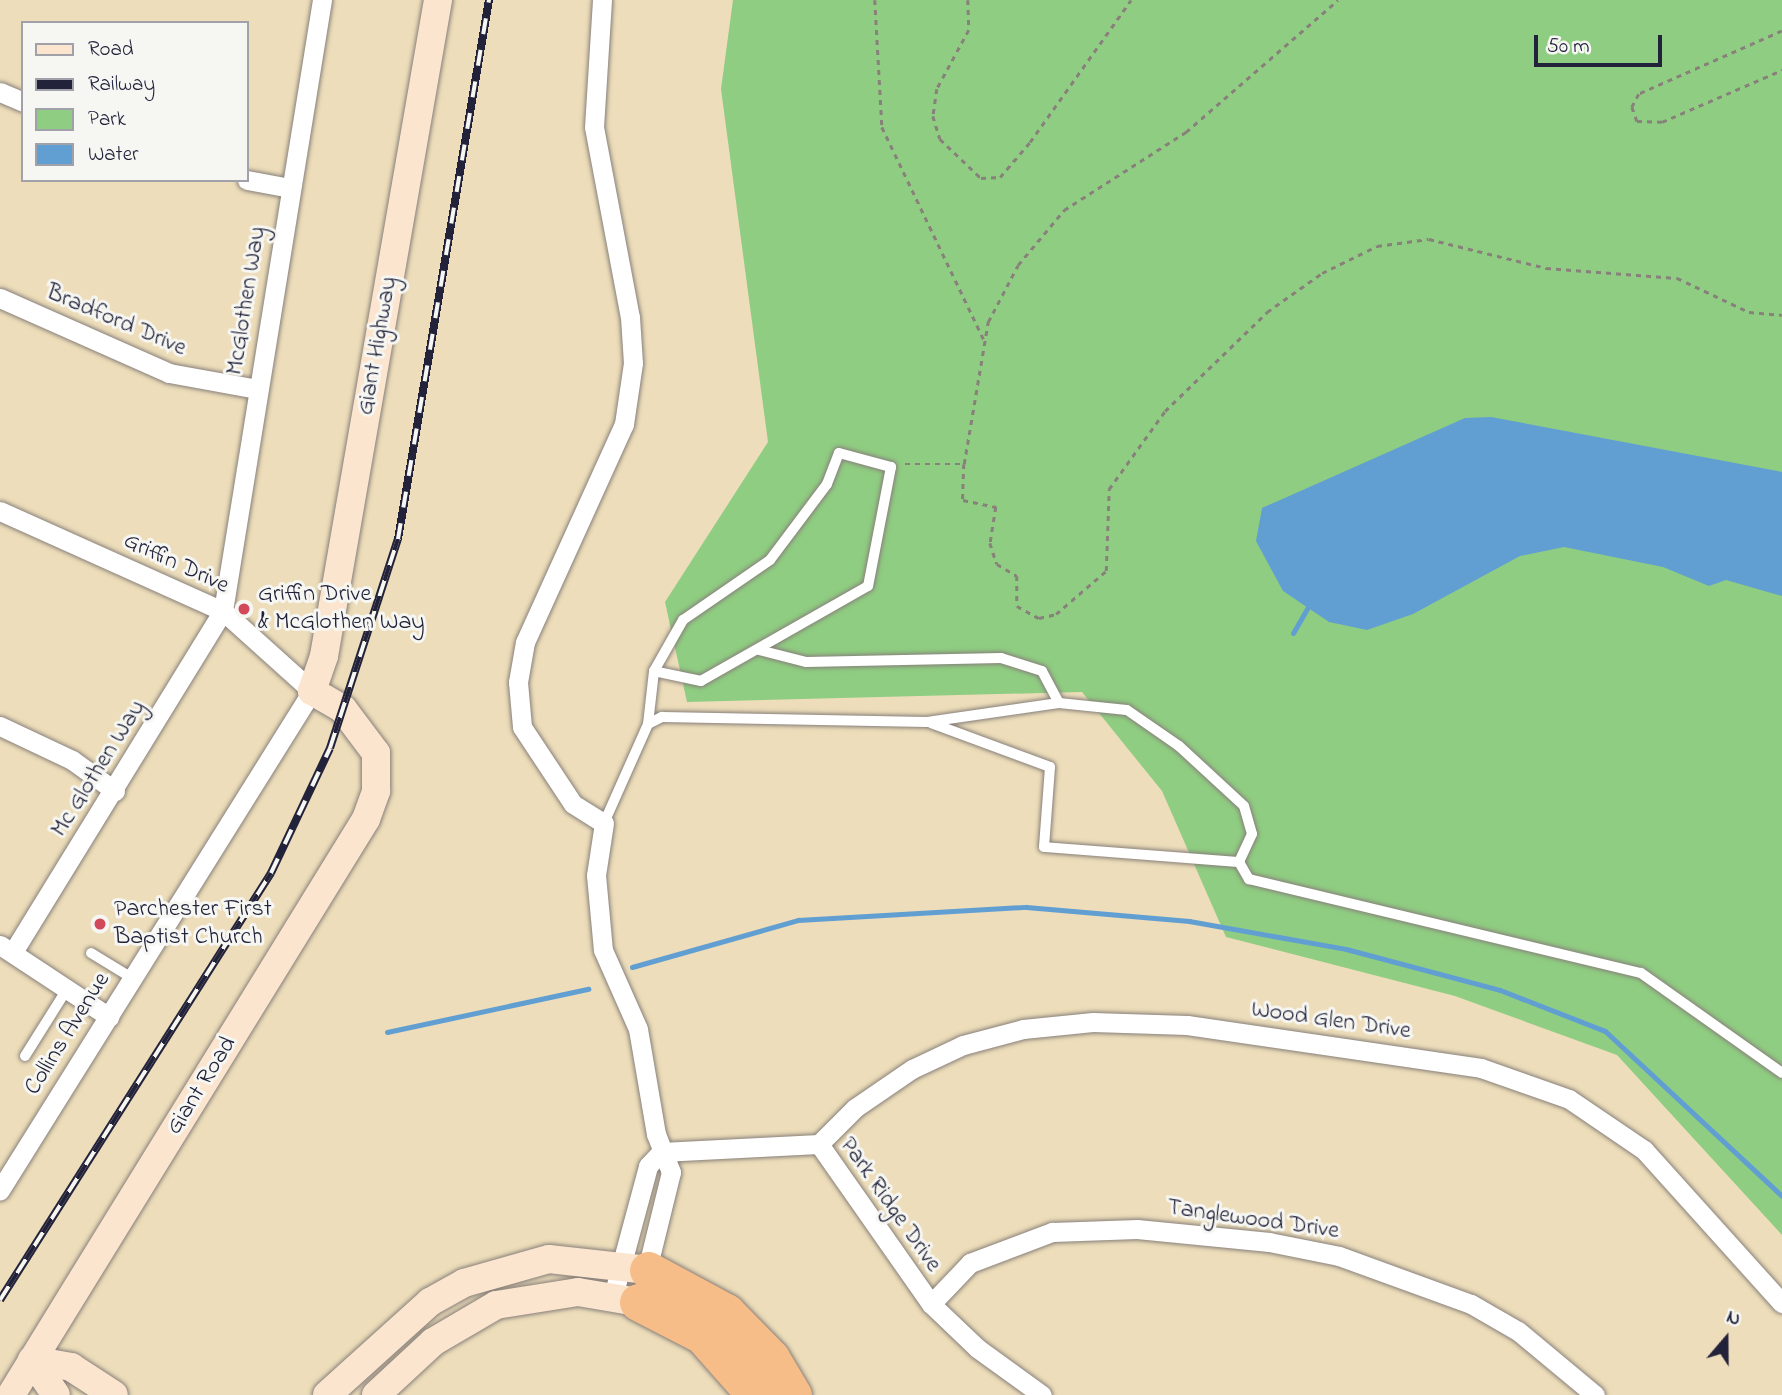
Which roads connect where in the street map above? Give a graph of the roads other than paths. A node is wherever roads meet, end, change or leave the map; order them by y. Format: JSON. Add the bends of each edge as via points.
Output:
{"nodes":[{"id":1,"x":322,"y":0,"type":"edge"},
{"id":2,"x":438,"y":0,"type":"edge"},
{"id":3,"x":602,"y":0,"type":"edge"},
{"id":4,"x":0,"y":92,"type":"edge"},
{"id":5,"x":21,"y":101,"type":"edge"},
{"id":6,"x":248,"y":180,"type":"edge"},
{"id":7,"x":290,"y":188,"type":"junction"},
{"id":8,"x":0,"y":298,"type":"edge"},
{"id":9,"x":257,"y":389,"type":"junction"},
{"id":10,"x":0,"y":511,"type":"edge"},
{"id":11,"x":223,"y":611,"type":"junction"},
{"id":12,"x":759,"y":650,"type":"junction"},
{"id":13,"x":654,"y":671,"type":"junction"},
{"id":14,"x":312,"y":691,"type":"junction"},
{"id":15,"x":1059,"y":703,"type":"junction"},
{"id":16,"x":927,"y":722,"type":"junction"},
{"id":17,"x":648,"y":724,"type":"junction"},
{"id":18,"x":0,"y":726,"type":"edge"},
{"id":19,"x":115,"y":791,"type":"junction"},
{"id":20,"x":604,"y":823,"type":"junction"},
{"id":21,"x":1239,"y":862,"type":"junction"},
{"id":22,"x":7,"y":948,"type":"edge"},
{"id":23,"x":91,"y":953,"type":"dead end"},
{"id":24,"x":132,"y":978,"type":"junction"},
{"id":25,"x":67,"y":989,"type":"junction"},
{"id":26,"x":109,"y":1017,"type":"junction"},
{"id":27,"x":25,"y":1056,"type":"dead end"},
{"id":28,"x":1782,"y":1073,"type":"edge"},
{"id":29,"x":819,"y":1144,"type":"junction"},
{"id":30,"x":661,"y":1152,"type":"junction"},
{"id":31,"x":0,"y":1190,"type":"edge"},
{"id":32,"x":630,"y":1283,"type":"junction"},
{"id":33,"x":1782,"y":1303,"type":"edge"},
{"id":34,"x":931,"y":1304,"type":"junction"},
{"id":35,"x":32,"y":1360,"type":"junction"},
{"id":36,"x":11,"y":1395,"type":"edge"},
{"id":37,"x":56,"y":1395,"type":"edge"},
{"id":38,"x":114,"y":1395,"type":"edge"},
{"id":39,"x":327,"y":1395,"type":"edge"},
{"id":40,"x":376,"y":1395,"type":"edge"},
{"id":41,"x":755,"y":1395,"type":"edge"},
{"id":42,"x":793,"y":1395,"type":"edge"},
{"id":43,"x":1042,"y":1395,"type":"edge"},
{"id":44,"x":1595,"y":1395,"type":"edge"}],
"edges":[{"from":1,"to":7,"type":"street","name":"McGlothen Way"},
{"from":2,"to":14,"type":"street","name":"Giant Highway","via":[[324,656]]},
{"from":3,"to":20,"type":"street","via":[[594,127],[631,317],[633,363],[624,424],[525,642],[518,682],[522,727],[573,804]]},
{"from":4,"to":5,"type":"street"},
{"from":6,"to":7,"type":"street"},
{"from":7,"to":9,"type":"street","name":"McGlothen Way"},
{"from":8,"to":9,"type":"street","name":"Bradford Drive","via":[[169,373]]},
{"from":9,"to":11,"type":"street","name":"McGlothen Way"},
{"from":10,"to":11,"type":"street","name":"Griffin Drive"},
{"from":11,"to":14,"type":"street","name":"Griffin Drive"},
{"from":11,"to":19,"type":"street","name":"Mc Glothen Way"},
{"from":12,"to":13,"type":"lane","via":[[701,681]]},
{"from":12,"to":13,"type":"lane","via":[[868,586],[891,467],[839,453],[827,484],[769,560],[683,620]]},
{"from":12,"to":15,"type":"lane","via":[[806,662],[1001,657],[1042,671]]},
{"from":13,"to":17,"type":"lane"},
{"from":14,"to":24,"type":"street","name":"Collins Avenue"},
{"from":14,"to":35,"type":"street","name":"Giant Road","via":[[343,709],[365,732],[376,753],[366,819]]},
{"from":15,"to":16,"type":"lane"},
{"from":15,"to":21,"type":"lane","via":[[1127,710],[1179,746],[1250,818],[1252,834]]},
{"from":16,"to":17,"type":"lane","via":[[662,717]]},
{"from":16,"to":21,"type":"lane","via":[[1049,766],[1045,847]]},
{"from":17,"to":20,"type":"lane"},
{"from":18,"to":19,"type":"street","via":[[72,760]]},
{"from":19,"to":22,"type":"street","name":"Mc Glothen Way"},
{"from":20,"to":30,"type":"street","via":[[596,875],[603,950],[647,1061]]},
{"from":21,"to":28,"type":"lane","via":[[1249,879],[1641,973]]},
{"from":22,"to":25,"type":"street"},
{"from":23,"to":24,"type":"lane"},
{"from":24,"to":26,"type":"street","name":"Collins Avenue"},
{"from":25,"to":26,"type":"street"},
{"from":25,"to":27,"type":"lane"},
{"from":26,"to":31,"type":"street","name":"Collins Avenue"},
{"from":29,"to":30,"type":"street","name":"Park Ridge Drive"},
{"from":29,"to":33,"type":"street","name":"Wood Glen Drive","via":[[855,1108],[912,1069],[964,1045],[1023,1029],[1093,1022],[1187,1025],[1481,1068],[1569,1099],[1644,1150]]},
{"from":29,"to":34,"type":"street","name":"Park Ridge Drive"},
{"from":30,"to":32,"type":"street","via":[[648,1166]]},
{"from":30,"to":32,"type":"street","via":[[671,1172]]},
{"from":32,"to":39,"type":"street","via":[[549,1259],[464,1283],[430,1302]]},
{"from":32,"to":40,"type":"street","via":[[530,1295],[496,1305],[433,1342]]},
{"from":32,"to":41,"type":"highway","via":[[702,1335]]},
{"from":32,"to":42,"type":"highway","via":[[726,1312],[771,1358]]},
{"from":34,"to":43,"type":"street","name":"Park Ridge Drive","via":[[976,1348]]},
{"from":34,"to":44,"type":"street","name":"Tanglewood Drive","via":[[970,1263],[1052,1232],[1137,1229],[1269,1242],[1375,1267],[1471,1304],[1518,1331]]},
{"from":35,"to":36,"type":"street","name":"Giant Road"},
{"from":35,"to":37,"type":"street"},
{"from":35,"to":38,"type":"street","via":[[71,1367]]}]}
